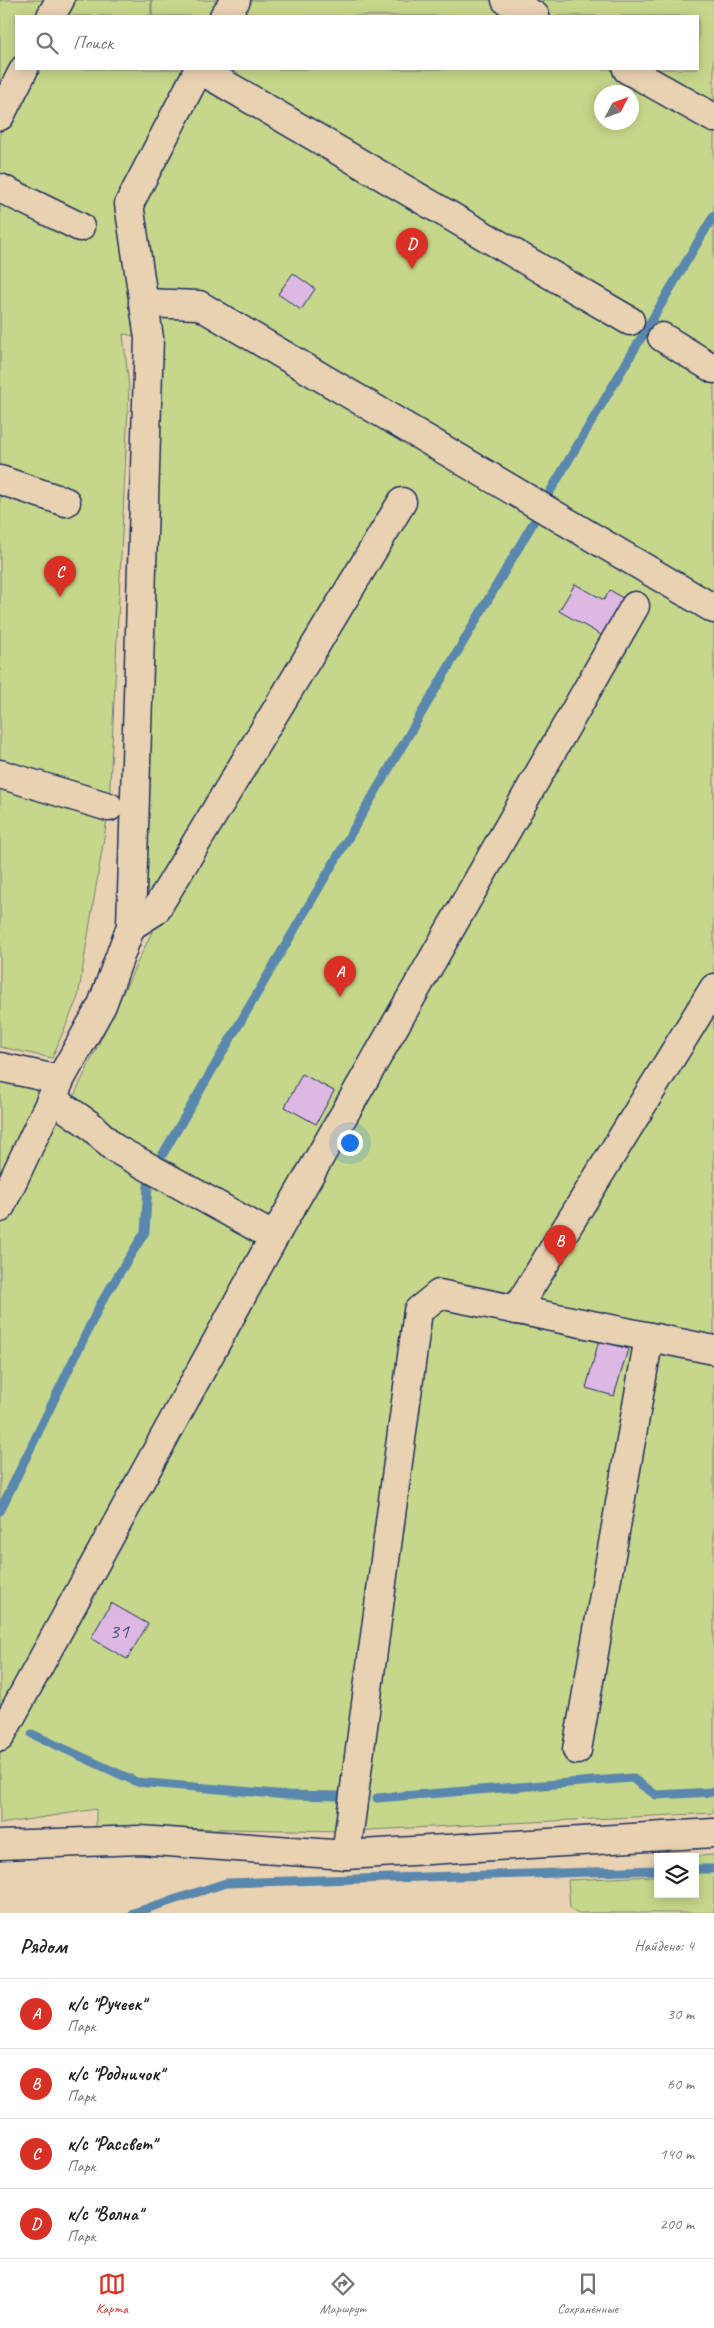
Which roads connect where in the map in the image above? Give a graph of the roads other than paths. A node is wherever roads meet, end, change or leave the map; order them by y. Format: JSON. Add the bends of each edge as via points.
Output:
{"nodes":[{"id":1,"x":60,"y":0,"type":"edge"},
{"id":2,"x":236,"y":0,"type":"edge"},
{"id":3,"x":506,"y":0,"type":"edge"},
{"id":4,"x":52,"y":15,"type":"edge"},
{"id":5,"x":225,"y":15,"type":"edge"},
{"id":6,"x":533,"y":15,"type":"edge"},
{"id":7,"x":23,"y":70,"type":"edge"},
{"id":8,"x":198,"y":70,"type":"edge"},
{"id":9,"x":201,"y":70,"type":"edge"},
{"id":10,"x":629,"y":70,"type":"edge"},
{"id":11,"x":0,"y":116,"type":"edge"},
{"id":12,"x":714,"y":118,"type":"edge"},
{"id":13,"x":0,"y":188,"type":"edge"},
{"id":14,"x":80,"y":226,"type":"dead end"},
{"id":15,"x":143,"y":303,"type":"junction"},
{"id":16,"x":630,"y":321,"type":"dead end"},
{"id":17,"x":662,"y":337,"type":"dead end"},
{"id":18,"x":714,"y":369,"type":"edge"},
{"id":19,"x":0,"y":480,"type":"edge"},
{"id":20,"x":66,"y":502,"type":"dead end"},
{"id":21,"x":402,"y":502,"type":"dead end"},
{"id":22,"x":635,"y":606,"type":"dead end"},
{"id":23,"x":714,"y":609,"type":"edge"},
{"id":24,"x":0,"y":774,"type":"edge"},
{"id":25,"x":110,"y":807,"type":"dead end"},
{"id":26,"x":131,"y":926,"type":"junction"},
{"id":27,"x":714,"y":988,"type":"edge"},
{"id":28,"x":0,"y":1067,"type":"edge"},
{"id":29,"x":56,"y":1090,"type":"junction"},
{"id":30,"x":0,"y":1208,"type":"edge"},
{"id":31,"x":274,"y":1237,"type":"junction"},
{"id":32,"x":516,"y":1310,"type":"junction"},
{"id":33,"x":649,"y":1337,"type":"junction"},
{"id":34,"x":714,"y":1350,"type":"edge"},
{"id":35,"x":0,"y":1737,"type":"edge"},
{"id":36,"x":577,"y":1750,"type":"dead end"},
{"id":37,"x":714,"y":1833,"type":"edge"},
{"id":38,"x":0,"y":1845,"type":"edge"},
{"id":39,"x":346,"y":1855,"type":"junction"}],
"edges":[{"from":1,"to":4,"type":"lane"},
{"from":2,"to":5,"type":"lane"},
{"from":3,"to":6,"type":"lane"},
{"from":7,"to":11,"type":"lane"},
{"from":8,"to":15,"type":"lane","via":[[129,204]]},
{"from":9,"to":16,"type":"lane"},
{"from":10,"to":12,"type":"lane"},
{"from":13,"to":14,"type":"lane"},
{"from":15,"to":23,"type":"lane","via":[[199,305]]},
{"from":15,"to":26,"type":"lane","via":[[149,338]]},
{"from":17,"to":18,"type":"lane"},
{"from":19,"to":20,"type":"lane"},
{"from":21,"to":26,"type":"lane","via":[[155,911]]},
{"from":22,"to":31,"type":"lane"},
{"from":24,"to":25,"type":"lane"},
{"from":26,"to":29,"type":"lane","via":[[102,1005]]},
{"from":27,"to":32,"type":"lane"},
{"from":28,"to":29,"type":"lane"},
{"from":29,"to":30,"type":"lane"},
{"from":29,"to":31,"type":"lane","via":[[114,1148]]},
{"from":31,"to":35,"type":"lane"},
{"from":32,"to":33,"type":"lane"},
{"from":32,"to":39,"type":"lane","via":[[439,1294],[418,1311]]},
{"from":33,"to":34,"type":"lane"},
{"from":33,"to":36,"type":"lane"},
{"from":37,"to":39,"type":"lane"},
{"from":38,"to":39,"type":"lane","via":[[140,1840]]}]}
